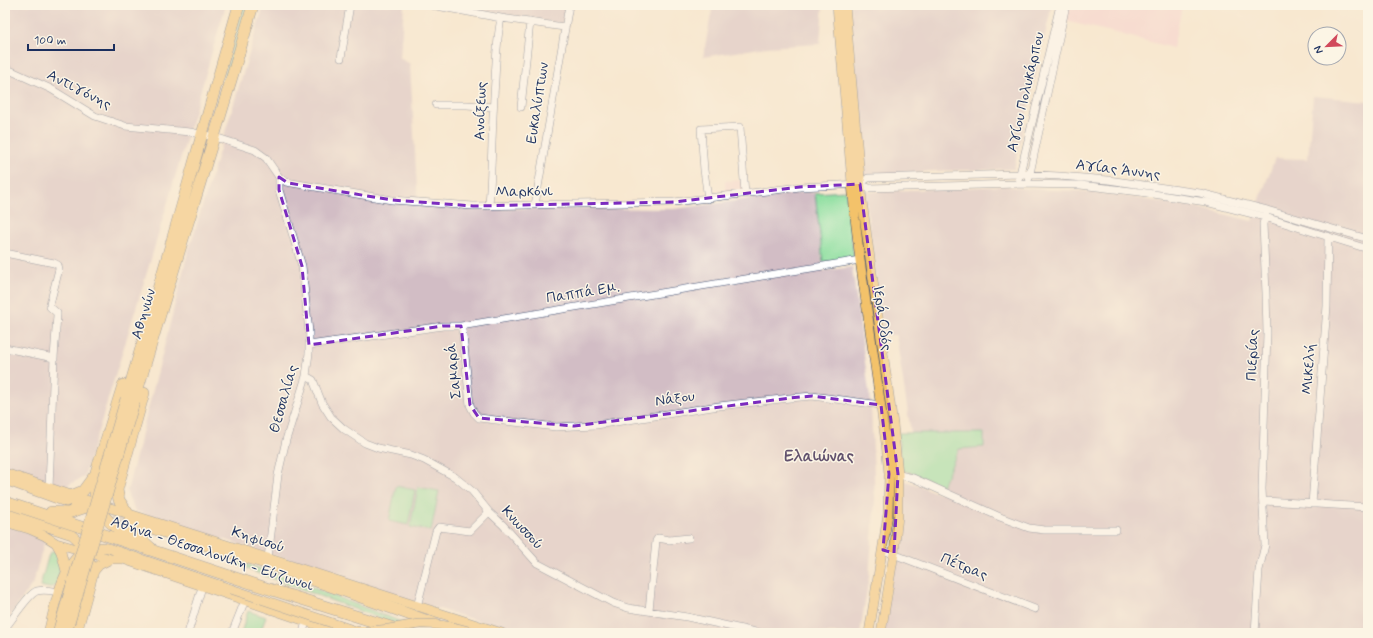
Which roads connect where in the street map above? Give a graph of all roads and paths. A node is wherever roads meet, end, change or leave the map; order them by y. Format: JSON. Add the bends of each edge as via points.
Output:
{"nodes":[{"id":1,"x":239,"y":5,"type":"edge"},
{"id":2,"x":253,"y":5,"type":"edge"},
{"id":3,"x":350,"y":5,"type":"edge"},
{"id":4,"x":431,"y":5,"type":"edge"},
{"id":5,"x":569,"y":5,"type":"edge"},
{"id":6,"x":837,"y":5,"type":"edge"},
{"id":7,"x":845,"y":5,"type":"edge"},
{"id":8,"x":1060,"y":5,"type":"edge"},
{"id":9,"x":1066,"y":5,"type":"edge"},
{"id":10,"x":501,"y":18,"type":"junction"},
{"id":11,"x":530,"y":22,"type":"junction"},
{"id":12,"x":564,"y":27,"type":"junction"},
{"id":13,"x":340,"y":58,"type":"dead end"},
{"id":14,"x":5,"y":68,"type":"edge"},
{"id":15,"x":436,"y":105,"type":"dead end"},
{"id":16,"x":493,"y":107,"type":"junction"},
{"id":17,"x":521,"y":107,"type":"dead end"},
{"id":18,"x":202,"y":134,"type":"junction"},
{"id":19,"x":215,"y":137,"type":"junction"},
{"id":20,"x":1020,"y":174,"type":"junction"},
{"id":21,"x":1029,"y":175,"type":"junction"},
{"id":22,"x":279,"y":177,"type":"junction"},
{"id":23,"x":856,"y":184,"type":"junction"},
{"id":24,"x":1018,"y":184,"type":"junction"},
{"id":25,"x":1027,"y":184,"type":"junction"},
{"id":26,"x":745,"y":194,"type":"junction"},
{"id":27,"x":708,"y":199,"type":"junction"},
{"id":28,"x":535,"y":205,"type":"junction"},
{"id":29,"x":488,"y":206,"type":"junction"},
{"id":30,"x":1266,"y":213,"type":"junction"},
{"id":31,"x":177,"y":222,"type":"junction"},
{"id":32,"x":189,"y":224,"type":"junction"},
{"id":33,"x":1328,"y":236,"type":"junction"},
{"id":34,"x":1368,"y":239,"type":"edge"},
{"id":35,"x":1368,"y":249,"type":"edge"},
{"id":36,"x":5,"y":253,"type":"edge"},
{"id":37,"x":860,"y":260,"type":"junction"},
{"id":38,"x":461,"y":326,"type":"junction"},
{"id":39,"x":309,"y":345,"type":"junction"},
{"id":40,"x":5,"y":348,"type":"edge"},
{"id":41,"x":54,"y":358,"type":"junction"},
{"id":42,"x":306,"y":376,"type":"junction"},
{"id":43,"x":130,"y":401,"type":"junction"},
{"id":44,"x":881,"y":404,"type":"junction"},
{"id":45,"x":474,"y":414,"type":"joint"},
{"id":46,"x":96,"y":472,"type":"junction"},
{"id":47,"x":5,"y":473,"type":"edge"},
{"id":48,"x":894,"y":474,"type":"junction"},
{"id":49,"x":5,"y":479,"type":"edge"},
{"id":50,"x":49,"y":488,"type":"junction"},
{"id":51,"x":117,"y":490,"type":"junction"},
{"id":52,"x":69,"y":498,"type":"junction"},
{"id":53,"x":1263,"y":501,"type":"junction"},
{"id":54,"x":5,"y":502,"type":"edge"},
{"id":55,"x":98,"y":504,"type":"junction"},
{"id":56,"x":1312,"y":504,"type":"junction"},
{"id":57,"x":1368,"y":507,"type":"edge"},
{"id":58,"x":32,"y":510,"type":"junction"},
{"id":59,"x":71,"y":512,"type":"junction"},
{"id":60,"x":489,"y":512,"type":"junction"},
{"id":61,"x":5,"y":513,"type":"edge"},
{"id":62,"x":128,"y":517,"type":"junction"},
{"id":63,"x":5,"y":522,"type":"edge"},
{"id":64,"x":1116,"y":530,"type":"dead end"},
{"id":65,"x":689,"y":538,"type":"dead end"},
{"id":66,"x":56,"y":543,"type":"junction"},
{"id":67,"x":883,"y":550,"type":"junction"},
{"id":68,"x":85,"y":551,"type":"junction"},
{"id":69,"x":894,"y":553,"type":"junction"},
{"id":70,"x":160,"y":554,"type":"junction"},
{"id":71,"x":268,"y":558,"type":"junction"},
{"id":72,"x":111,"y":559,"type":"junction"},
{"id":73,"x":66,"y":571,"type":"junction"},
{"id":74,"x":93,"y":575,"type":"junction"},
{"id":75,"x":344,"y":583,"type":"joint"},
{"id":76,"x":202,"y":587,"type":"junction"},
{"id":77,"x":59,"y":592,"type":"junction"},
{"id":78,"x":245,"y":600,"type":"junction"},
{"id":79,"x":1035,"y":609,"type":"dead end"},
{"id":80,"x":650,"y":610,"type":"junction"},
{"id":81,"x":415,"y":612,"type":"junction"},
{"id":82,"x":306,"y":621,"type":"junction"},
{"id":83,"x":5,"y":628,"type":"edge"},
{"id":84,"x":48,"y":633,"type":"edge"},
{"id":85,"x":58,"y":633,"type":"edge"},
{"id":86,"x":66,"y":633,"type":"edge"},
{"id":87,"x":77,"y":633,"type":"edge"},
{"id":88,"x":188,"y":633,"type":"edge"},
{"id":89,"x":232,"y":633,"type":"edge"},
{"id":90,"x":303,"y":633,"type":"edge"},
{"id":91,"x":341,"y":633,"type":"edge"},
{"id":92,"x":410,"y":633,"type":"edge"},
{"id":93,"x":460,"y":633,"type":"edge"},
{"id":94,"x":475,"y":633,"type":"edge"},
{"id":95,"x":502,"y":633,"type":"edge"},
{"id":96,"x":760,"y":633,"type":"edge"},
{"id":97,"x":869,"y":633,"type":"edge"},
{"id":98,"x":881,"y":633,"type":"edge"},
{"id":99,"x":1255,"y":633,"type":"edge"}],
"edges":[{"from":1,"to":18,"type":"highway","name":"Αθηνών"},
{"from":2,"to":19,"type":"highway","name":"Αθηνών"},
{"from":3,"to":13,"type":"street"},
{"from":4,"to":10,"type":"street"},
{"from":5,"to":12,"type":"street","name":"Ευκαλύπτων"},
{"from":6,"to":23,"type":"main road","name":"Ιερά Οδός"},
{"from":7,"to":23,"type":"main road","name":"Ιερά Οδός"},
{"from":8,"to":20,"type":"street","name":"Αγίου Πολυκάρπου"},
{"from":9,"to":21,"type":"street","name":"Αγίου Πολυκάρπου"},
{"from":10,"to":11,"type":"street"},
{"from":10,"to":16,"type":"street","name":"Ανοίξεως"},
{"from":11,"to":12,"type":"street"},
{"from":11,"to":17,"type":"street"},
{"from":12,"to":28,"type":"street","name":"Ευκαλύπτων"},
{"from":14,"to":18,"type":"street","name":"Αντιγόνης","via":[[51,89],[95,116],[125,126]]},
{"from":15,"to":16,"type":"street","via":[[467,104]]},
{"from":16,"to":29,"type":"street","name":"Ανοίξεως"},
{"from":18,"to":19,"type":"street","name":"Αντιγόνης"},
{"from":18,"to":31,"type":"highway","name":"Αθηνών"},
{"from":19,"to":22,"type":"street","via":[[258,152],[266,158]]},
{"from":19,"to":32,"type":"highway","name":"Αθηνών"},
{"from":20,"to":21,"type":"street","name":"Αγίας Άννης"},
{"from":20,"to":23,"type":"street","name":"Αγίας Άννης","via":[[868,178]]},
{"from":20,"to":24,"type":"street","name":"Αγίου Πολυκάρπου"},
{"from":21,"to":25,"type":"street","name":"Αγίου Πολυκάρπου"},
{"from":21,"to":30,"type":"street","name":"Αγίας Άννης","via":[[1108,180],[1200,193]]},
{"from":22,"to":29,"type":"street","name":"Μαρκόνι","via":[[288,183],[392,200]]},
{"from":22,"to":39,"type":"street","name":"Θεσσαλίας","via":[[279,190],[302,266]]},
{"from":23,"to":24,"type":"street","name":"Αγίας Άννης","via":[[869,188]]},
{"from":23,"to":26,"type":"street","name":"Μαρκόνι","via":[[800,187]]},
{"from":23,"to":37,"type":"main road","name":"Ιερά Οδός"},
{"from":23,"to":48,"type":"main road","name":"Ιερά Οδός","via":[[893,424]]},
{"from":24,"to":25,"type":"street","name":"Αγίας Άννης"},
{"from":25,"to":30,"type":"street","name":"Αγίας Άννης","via":[[1080,185],[1140,192]]},
{"from":26,"to":27,"type":"street","name":"Μαρκόνι"},
{"from":26,"to":27,"type":"street","via":[[740,128],[701,129]]},
{"from":27,"to":28,"type":"street","name":"Μαρκόνι"},
{"from":28,"to":29,"type":"street","name":"Μαρκόνι"},
{"from":30,"to":33,"type":"street","name":"Αγίας Άννης"},
{"from":30,"to":34,"type":"street","name":"Αγίας Άννης"},
{"from":30,"to":53,"type":"street","name":"Πιερίας","via":[[1263,224],[1267,333]]},
{"from":31,"to":43,"type":"highway","name":"Αθηνών"},
{"from":31,"to":46,"type":"highway","via":[[157,270]]},
{"from":32,"to":43,"type":"highway","name":"Αθηνών"},
{"from":32,"to":51,"type":"highway","via":[[178,277]]},
{"from":33,"to":35,"type":"street","name":"Αγίας Άννης"},
{"from":33,"to":56,"type":"street","name":"Μικελή","via":[[1327,306]]},
{"from":36,"to":41,"type":"street","via":[[58,265],[50,304],[57,313]]},
{"from":37,"to":38,"type":"street","name":"Παππά Εμ."},
{"from":37,"to":44,"type":"main road","name":"Ιερά Οδός"},
{"from":38,"to":39,"type":"street","name":"Παππά Εμ.","via":[[443,326]]},
{"from":38,"to":45,"type":"street","name":"Σαμαρά","via":[[470,404]]},
{"from":39,"to":42,"type":"street","name":"Θεσσαλίας"},
{"from":40,"to":41,"type":"street"},
{"from":41,"to":50,"type":"street"},
{"from":42,"to":60,"type":"street","name":"Κνωσσού","via":[[313,380],[331,417],[344,429],[365,443],[424,460],[455,477],[472,491]]},
{"from":42,"to":71,"type":"street","name":"Θεσσαλίας","via":[[278,475]]},
{"from":43,"to":85,"type":"highway","name":"Αθηνών","bridge":true},
{"from":43,"to":86,"type":"highway","name":"Αθηνών","bridge":true},
{"from":44,"to":45,"type":"street","name":"Νάξου","via":[[812,396],[719,406],[596,425],[556,427],[479,418]]},
{"from":44,"to":48,"type":"main road","name":"Ιερά Οδός"},
{"from":46,"to":52,"type":"highway","via":[[86,488]]},
{"from":46,"to":55,"type":"highway","via":[[94,482]]},
{"from":47,"to":50,"type":"main road","name":"Κηφισού"},
{"from":48,"to":64,"type":"street","via":[[914,478],[1029,528]]},
{"from":48,"to":67,"type":"main road","name":"Ιερά Οδός"},
{"from":48,"to":69,"type":"main road","name":"Ιερά Οδός","via":[[898,516]]},
{"from":49,"to":52,"type":"highway"},
{"from":50,"to":52,"type":"main road","name":"Κηφισού"},
{"from":51,"to":55,"type":"highway"},
{"from":51,"to":62,"type":"highway"},
{"from":52,"to":55,"type":"main road","name":"Κηφισού"},
{"from":52,"to":59,"type":"highway","via":[[76,504]]},
{"from":53,"to":56,"type":"street"},
{"from":53,"to":99,"type":"street","name":"Πιερίας","via":[[1265,545],[1259,570]]},
{"from":54,"to":58,"type":"highway","name":"Αθήνα - Θεσσαλονίκη - Εύζωνοι"},
{"from":55,"to":59,"type":"highway"},
{"from":55,"to":62,"type":"main road","name":"Κηφισού"},
{"from":55,"to":70,"type":"highway","via":[[114,526],[136,536]]},
{"from":56,"to":57,"type":"street"},
{"from":58,"to":59,"type":"highway"},
{"from":58,"to":70,"type":"highway","name":"Αθήνα - Θεσσαλονίκη - Εύζωνοι"},
{"from":60,"to":80,"type":"street","name":"Κνωσσού","via":[[537,563],[613,603],[628,608]]},
{"from":60,"to":81,"type":"street","via":[[470,531],[439,527],[436,531]]},
{"from":61,"to":68,"type":"main road","via":[[72,535]]},
{"from":62,"to":71,"type":"main road","name":"Κηφισού"},
{"from":62,"to":81,"type":"highway","name":"Αθήνα - Θεσσαλονίκη - Εύζωνοι","via":[[336,588]]},
{"from":63,"to":66,"type":"main road","via":[[35,531]]},
{"from":65,"to":80,"type":"street","via":[[658,538],[656,541]]},
{"from":66,"to":68,"type":"main road"},
{"from":66,"to":73,"type":"main road"},
{"from":67,"to":69,"type":"street","name":"Πέτρας"},
{"from":67,"to":97,"type":"main road","name":"Ιερά Οδός"},
{"from":68,"to":72,"type":"main road"},
{"from":68,"to":73,"type":"main road","via":[[74,558]]},
{"from":68,"to":74,"type":"main road"},
{"from":68,"to":94,"type":"main road","bridge":true,"via":[[108,548],[356,630],[376,631],[419,624],[437,624]]},
{"from":69,"to":79,"type":"street","name":"Πέτρας"},
{"from":69,"to":98,"type":"main road","name":"Ιερά Οδός"},
{"from":70,"to":92,"type":"highway","name":"Αθήνα - Θεσσαλονίκη - Εύζωνοι"},
{"from":71,"to":75,"type":"main road","name":"Κηφισού"},
{"from":72,"to":74,"type":"main road","via":[[99,565]]},
{"from":72,"to":76,"type":"main road","via":[[123,559]]},
{"from":73,"to":77,"type":"main road"},
{"from":74,"to":87,"type":"main road"},
{"from":75,"to":81,"type":"highway"},
{"from":76,"to":78,"type":"main road"},
{"from":76,"to":88,"type":"street"},
{"from":77,"to":83,"type":"street","via":[[32,593]]},
{"from":77,"to":84,"type":"main road"},
{"from":78,"to":82,"type":"main road"},
{"from":78,"to":89,"type":"street"},
{"from":80,"to":96,"type":"street","name":"Κνωσσού"},
{"from":81,"to":93,"type":"highway","name":"Αθήνα - Θεσσαλονίκη - Εύζωνοι"},
{"from":81,"to":95,"type":"main road"},
{"from":82,"to":90,"type":"street"},
{"from":82,"to":91,"type":"main road"}]}
